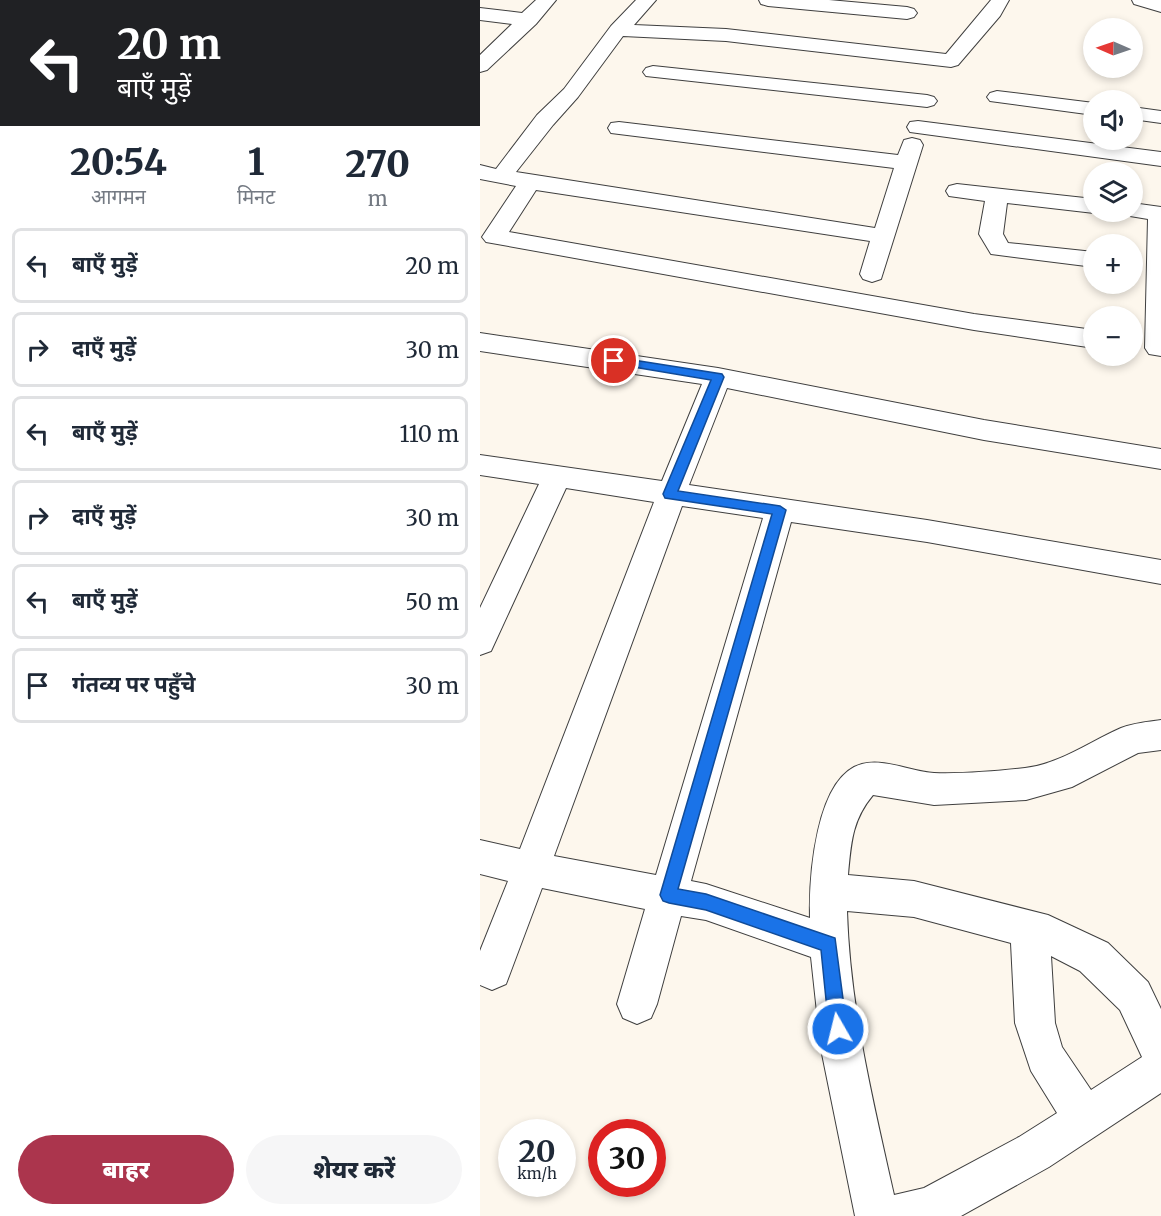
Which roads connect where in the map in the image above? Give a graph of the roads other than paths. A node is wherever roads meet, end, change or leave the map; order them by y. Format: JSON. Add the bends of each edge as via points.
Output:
{"nodes":[{"id":1,"x":547,"y":0,"type":"edge"},
{"id":2,"x":647,"y":0,"type":"edge"},
{"id":3,"x":768,"y":0,"type":"edge"},
{"id":4,"x":1000,"y":0,"type":"edge"},
{"id":5,"x":1141,"y":0,"type":"edge"},
{"id":6,"x":912,"y":6,"type":"edge"},
{"id":7,"x":1161,"y":6,"type":"edge"},
{"id":8,"x":480,"y":14,"type":"edge"},
{"id":9,"x":529,"y":20,"type":"junction"},
{"id":10,"x":618,"y":30,"type":"junction"},
{"id":11,"x":876,"y":53,"type":"junction"},
{"id":12,"x":951,"y":61,"type":"junction"},
{"id":13,"x":480,"y":66,"type":"edge"},
{"id":14,"x":653,"y":72,"type":"dead end"},
{"id":15,"x":996,"y":97,"type":"dead end"},
{"id":16,"x":927,"y":101,"type":"junction"},
{"id":17,"x":1083,"y":108,"type":"edge"},
{"id":18,"x":1143,"y":115,"type":"edge"},
{"id":19,"x":1161,"y":117,"type":"edge"},
{"id":20,"x":918,"y":127,"type":"junction"},
{"id":21,"x":619,"y":128,"type":"dead end"},
{"id":22,"x":1161,"y":159,"type":"edge"},
{"id":23,"x":906,"y":163,"type":"junction"},
{"id":24,"x":491,"y":174,"type":"edge"},
{"id":25,"x":530,"y":182,"type":"junction"},
{"id":26,"x":957,"y":192,"type":"dead end"},
{"id":27,"x":997,"y":195,"type":"junction"},
{"id":28,"x":1083,"y":205,"type":"edge"},
{"id":29,"x":1143,"y":212,"type":"edge"},
{"id":30,"x":1161,"y":214,"type":"edge"},
{"id":31,"x":487,"y":235,"type":"edge"},
{"id":32,"x":882,"y":236,"type":"junction"},
{"id":33,"x":480,"y":257,"type":"edge"},
{"id":34,"x":1083,"y":259,"type":"edge"},
{"id":35,"x":1143,"y":265,"type":"edge"},
{"id":36,"x":1160,"y":267,"type":"edge"},
{"id":37,"x":872,"y":274,"type":"dead end"},
{"id":38,"x":1083,"y":337,"type":"edge"},
{"id":39,"x":480,"y":342,"type":"edge"},
{"id":40,"x":1150,"y":347,"type":"edge"},
{"id":41,"x":718,"y":377,"type":"junction"},
{"id":42,"x":1161,"y":459,"type":"edge"},
{"id":43,"x":480,"y":465,"type":"edge"},
{"id":44,"x":557,"y":476,"type":"junction"},
{"id":45,"x":670,"y":494,"type":"junction"},
{"id":46,"x":780,"y":510,"type":"junction"},
{"id":47,"x":1161,"y":572,"type":"edge"},
{"id":48,"x":480,"y":642,"type":"edge"},
{"id":49,"x":1161,"y":735,"type":"edge"},
{"id":50,"x":480,"y":857,"type":"edge"},
{"id":51,"x":532,"y":868,"type":"junction"},
{"id":52,"x":828,"y":891,"type":"junction"},
{"id":53,"x":669,"y":895,"type":"junction"},
{"id":54,"x":1030,"y":930,"type":"junction"},
{"id":55,"x":829,"y":944,"type":"junction"},
{"id":56,"x":492,"y":970,"type":"dead end"},
{"id":57,"x":637,"y":1004,"type":"dead end"},
{"id":58,"x":1161,"y":1053,"type":"edge"},
{"id":59,"x":1161,"y":1069,"type":"edge"},
{"id":60,"x":1085,"y":1119,"type":"junction"},
{"id":61,"x":926,"y":1214,"type":"edge"},
{"id":62,"x":877,"y":1216,"type":"edge"}],
"edges":[{"from":1,"to":9,"type":"street"},
{"from":2,"to":10,"type":"street"},
{"from":3,"to":6,"type":"street"},
{"from":4,"to":12,"type":"street"},
{"from":5,"to":7,"type":"street"},
{"from":6,"to":11,"type":"street"},
{"from":8,"to":9,"type":"street"},
{"from":9,"to":13,"type":"street"},
{"from":10,"to":11,"type":"street","via":[[726,36]]},
{"from":10,"to":24,"type":"street","via":[[571,93]]},
{"from":11,"to":12,"type":"street"},
{"from":12,"to":16,"type":"street","via":[[935,78]]},
{"from":14,"to":16,"type":"street"},
{"from":15,"to":17,"type":"street"},
{"from":16,"to":20,"type":"street"},
{"from":18,"to":19,"type":"street"},
{"from":20,"to":22,"type":"street"},
{"from":20,"to":23,"type":"street"},
{"from":21,"to":23,"type":"street"},
{"from":23,"to":32,"type":"street"},
{"from":24,"to":25,"type":"street"},
{"from":25,"to":31,"type":"street"},
{"from":25,"to":32,"type":"street"},
{"from":26,"to":27,"type":"street"},
{"from":27,"to":28,"type":"street"},
{"from":27,"to":34,"type":"street","via":[[991,234],[999,249]]},
{"from":29,"to":30,"type":"street"},
{"from":30,"to":36,"type":"street"},
{"from":31,"to":33,"type":"street"},
{"from":31,"to":38,"type":"street","via":[[974,322]]},
{"from":32,"to":37,"type":"street"},
{"from":35,"to":36,"type":"street"},
{"from":36,"to":40,"type":"street"},
{"from":39,"to":41,"type":"street"},
{"from":41,"to":42,"type":"street","via":[[984,430]]},
{"from":41,"to":45,"type":"street"},
{"from":43,"to":44,"type":"street"},
{"from":44,"to":45,"type":"street"},
{"from":44,"to":48,"type":"street"},
{"from":45,"to":46,"type":"street"},
{"from":45,"to":51,"type":"street"},
{"from":46,"to":47,"type":"street"},
{"from":46,"to":53,"type":"street"},
{"from":49,"to":52,"type":"street","via":[[1133,739],[1060,776],[1026,784],[934,789],[864,779],[843,804],[832,849]]},
{"from":50,"to":51,"type":"street"},
{"from":51,"to":53,"type":"street"},
{"from":51,"to":56,"type":"street"},
{"from":52,"to":54,"type":"street","via":[[914,899]]},
{"from":52,"to":55,"type":"street"},
{"from":53,"to":55,"type":"street","via":[[706,902]]},
{"from":53,"to":57,"type":"street"},
{"from":54,"to":58,"type":"street","via":[[1048,934],[1094,957],[1134,996]]},
{"from":54,"to":60,"type":"street","via":[[1035,1023],[1045,1057]]},
{"from":55,"to":62,"type":"street","via":[[841,1049]]},
{"from":59,"to":60,"type":"street"},
{"from":60,"to":61,"type":"street"}]}
